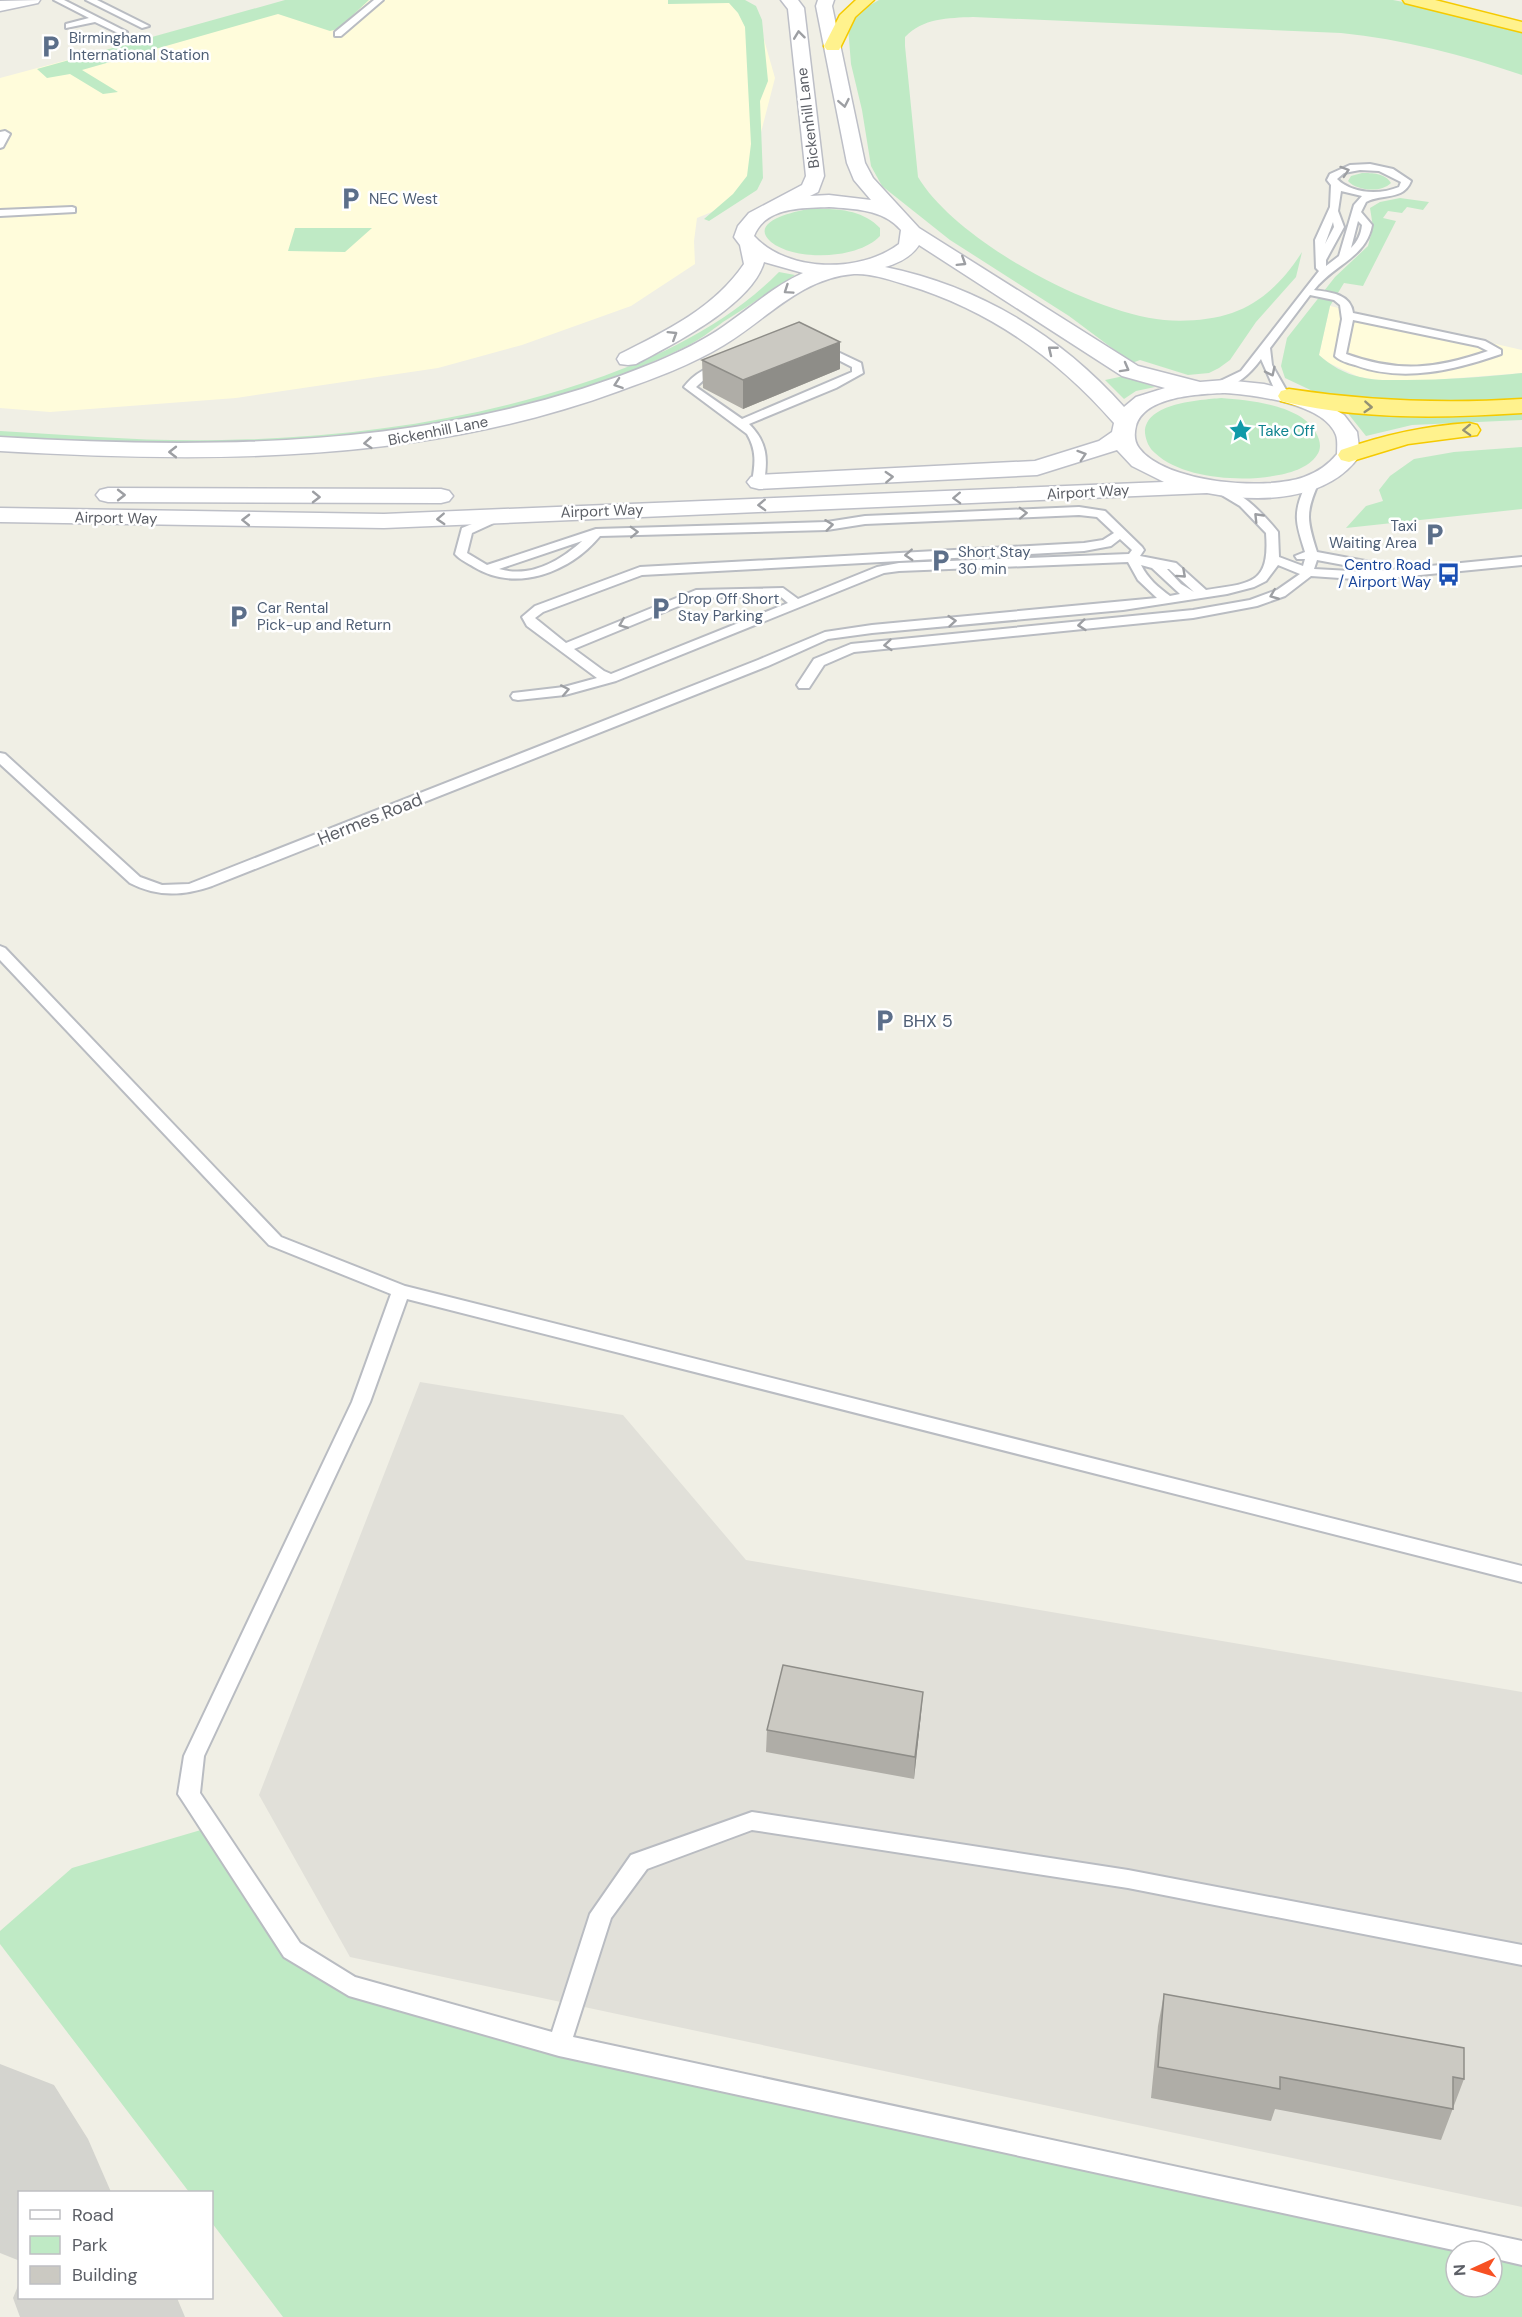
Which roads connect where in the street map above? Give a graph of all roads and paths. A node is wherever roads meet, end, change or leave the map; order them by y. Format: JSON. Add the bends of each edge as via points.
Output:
{"nodes":[{"id":1,"x":32,"y":0,"type":"edge"},
{"id":2,"x":58,"y":0,"type":"edge"},
{"id":3,"x":90,"y":0,"type":"edge"},
{"id":4,"x":106,"y":0,"type":"edge"},
{"id":5,"x":379,"y":0,"type":"edge"},
{"id":6,"x":789,"y":0,"type":"edge"},
{"id":7,"x":826,"y":0,"type":"edge"},
{"id":8,"x":866,"y":0,"type":"edge"},
{"id":9,"x":1411,"y":0,"type":"edge"},
{"id":10,"x":0,"y":6,"type":"edge"},
{"id":11,"x":127,"y":11,"type":"dead end"},
{"id":12,"x":96,"y":19,"type":"junction"},
{"id":13,"x":69,"y":26,"type":"dead end"},
{"id":14,"x":145,"y":26,"type":"dead end"},
{"id":15,"x":1522,"y":27,"type":"edge"},
{"id":16,"x":123,"y":32,"type":"dead end"},
{"id":17,"x":338,"y":34,"type":"dead end"},
{"id":18,"x":833,"y":46,"type":"junction"},
{"id":19,"x":0,"y":135,"type":"edge"},
{"id":20,"x":0,"y":145,"type":"edge"},
{"id":21,"x":1336,"y":185,"type":"junction"},
{"id":22,"x":1369,"y":195,"type":"junction"},
{"id":23,"x":72,"y":210,"type":"dead end"},
{"id":24,"x":766,"y":212,"type":"junction"},
{"id":25,"x":0,"y":213,"type":"edge"},
{"id":26,"x":892,"y":213,"type":"junction"},
{"id":27,"x":912,"y":232,"type":"junction"},
{"id":28,"x":749,"y":247,"type":"junction"},
{"id":29,"x":848,"y":268,"type":"junction"},
{"id":30,"x":1320,"y":275,"type":"junction"},
{"id":31,"x":1307,"y":292,"type":"junction"},
{"id":32,"x":1350,"y":316,"type":"junction"},
{"id":33,"x":805,"y":343,"type":"edge"},
{"id":34,"x":1265,"y":348,"type":"junction"},
{"id":35,"x":735,"y":363,"type":"edge"},
{"id":36,"x":1214,"y":387,"type":"junction"},
{"id":37,"x":1286,"y":395,"type":"junction"},
{"id":38,"x":1522,"y":406,"type":"edge"},
{"id":39,"x":741,"y":423,"type":"junction"},
{"id":40,"x":0,"y":425,"type":"edge"},
{"id":41,"x":1123,"y":428,"type":"junction"},
{"id":42,"x":1522,"y":428,"type":"edge"},
{"id":43,"x":0,"y":444,"type":"edge"},
{"id":44,"x":1349,"y":455,"type":"junction"},
{"id":45,"x":1313,"y":482,"type":"junction"},
{"id":46,"x":747,"y":483,"type":"joint"},
{"id":47,"x":1212,"y":488,"type":"junction"},
{"id":48,"x":598,"y":490,"type":"dead end"},
{"id":49,"x":0,"y":494,"type":"edge"},
{"id":50,"x":0,"y":515,"type":"edge"},
{"id":51,"x":504,"y":516,"type":"junction"},
{"id":52,"x":596,"y":533,"type":"junction"},
{"id":53,"x":1120,"y":533,"type":"junction"},
{"id":54,"x":1312,"y":555,"type":"junction"},
{"id":55,"x":874,"y":557,"type":"junction"},
{"id":56,"x":1133,"y":558,"type":"junction"},
{"id":57,"x":1274,"y":559,"type":"junction"},
{"id":58,"x":1522,"y":561,"type":"edge"},
{"id":59,"x":486,"y":569,"type":"junction"},
{"id":60,"x":881,"y":570,"type":"junction"},
{"id":61,"x":1402,"y":571,"type":"junction"},
{"id":62,"x":1307,"y":572,"type":"junction"},
{"id":63,"x":1197,"y":595,"type":"junction"},
{"id":64,"x":1168,"y":600,"type":"junction"},
{"id":65,"x":797,"y":604,"type":"junction"},
{"id":66,"x":565,"y":648,"type":"junction"},
{"id":67,"x":611,"y":678,"type":"junction"},
{"id":68,"x":804,"y":685,"type":"dead end"},
{"id":69,"x":518,"y":696,"type":"dead end"},
{"id":70,"x":0,"y":757,"type":"edge"},
{"id":71,"x":0,"y":951,"type":"edge"},
{"id":72,"x":402,"y":1291,"type":"junction"},
{"id":73,"x":1522,"y":1574,"type":"edge"},
{"id":74,"x":1522,"y":1954,"type":"edge"},
{"id":75,"x":559,"y":2045,"type":"junction"},
{"id":76,"x":1522,"y":2253,"type":"edge"}],
"edges":[{"from":1,"to":10,"type":"main road"},
{"from":2,"to":12,"type":"lane","via":[[76,1],[97,13]]},
{"from":2,"to":12,"type":"lane","via":[[56,7],[77,17]]},
{"from":3,"to":14,"type":"lane"},
{"from":4,"to":11,"type":"lane"},
{"from":5,"to":17,"type":"lane"},
{"from":24,"to":6,"type":"main road","name":"Bickenhill Lane","one_way":true,"via":[[811,188],[815,176],[795,8]]},
{"from":7,"to":18,"type":"main road","name":"Bickenhill Lane"},
{"from":8,"to":18,"type":"highway","via":[[848,15]]},
{"from":9,"to":15,"type":"highway"},
{"from":12,"to":13,"type":"lane"},
{"from":12,"to":16,"type":"lane"},
{"from":18,"to":26,"type":"main road","name":"Bickenhill Lane","one_way":true,"via":[[856,163],[864,180]]},
{"from":19,"to":20,"type":"lane","via":[[5,134]]},
{"from":21,"to":22,"type":"lane"},
{"from":21,"to":22,"type":"lane","one_way":true,"via":[[1333,176],[1357,168],[1386,170],[1406,181],[1396,193]]},
{"from":21,"to":30,"type":"lane","via":[[1334,212],[1339,227],[1321,260]]},
{"from":22,"to":30,"type":"lane","via":[[1357,205],[1344,257]]},
{"from":23,"to":25,"type":"lane"},
{"from":24,"to":26,"type":"main road","via":[[829,201]]},
{"from":24,"to":28,"type":"main road","name":"Bickenhill Lane","via":[[745,228]]},
{"from":26,"to":27,"type":"main road","name":"Bickenhill Lane"},
{"from":27,"to":29,"type":"main road","name":"Bickenhill Lane","via":[[912,241],[893,258]]},
{"from":27,"to":36,"type":"main road","one_way":true,"via":[[1130,371],[1169,382]]},
{"from":28,"to":29,"type":"main road","via":[[760,255],[796,266]]},
{"from":40,"to":28,"type":"main road","name":"Bickenhill Lane","one_way":true,"via":[[223,435],[315,431],[505,400],[616,366],[660,343],[720,304],[746,278],[754,264]]},
{"from":41,"to":29,"type":"main road","one_way":true,"via":[[1091,381],[1039,339],[1004,318],[963,296],[914,278]]},
{"from":29,"to":43,"type":"main road","name":"Bickenhill Lane","one_way":true,"via":[[805,279],[706,347],[634,378],[483,424],[390,441],[281,450],[143,452]]},
{"from":30,"to":31,"type":"lane"},
{"from":31,"to":32,"type":"lane","via":[[1340,299]]},
{"from":31,"to":34,"type":"lane"},
{"from":32,"to":32,"type":"lane","via":[[1481,343],[1497,352],[1419,372],[1375,368],[1340,356]]},
{"from":33,"to":39,"type":"lane","via":[[857,365],[858,373]]},
{"from":34,"to":36,"type":"lane","via":[[1245,373]]},
{"from":34,"to":37,"type":"lane","one_way":true,"via":[[1267,365]]},
{"from":35,"to":39,"type":"lane","via":[[704,374],[689,387]]},
{"from":36,"to":37,"type":"main road"},
{"from":36,"to":41,"type":"main road","name":"Airport Way","via":[[1167,393],[1140,404]]},
{"from":37,"to":38,"type":"highway","one_way":true,"via":[[1394,409]]},
{"from":37,"to":44,"type":"main road","via":[[1337,420],[1347,433]]},
{"from":39,"to":46,"type":"lane","via":[[752,430],[762,455]]},
{"from":46,"to":41,"type":"main road","name":"Airport Way","one_way":true,"via":[[1037,468],[1107,446]]},
{"from":41,"to":47,"type":"main road","via":[[1126,447],[1139,460],[1167,476]]},
{"from":42,"to":44,"type":"highway","one_way":true,"via":[[1412,434]]},
{"from":44,"to":45,"type":"main road","via":[[1335,471]]},
{"from":45,"to":47,"type":"main road","via":[[1268,490]]},
{"from":45,"to":54,"type":"lane","via":[[1302,507]]},
{"from":47,"to":51,"type":"main road","name":"Airport Way","one_way":true},
{"from":57,"to":47,"type":"lane","one_way":true,"via":[[1272,531],[1244,503]]},
{"from":49,"to":48,"type":"main road","name":"Airport Way","one_way":true,"via":[[402,498]]},
{"from":51,"to":50,"type":"main road","name":"Airport Way","one_way":true,"via":[[384,521]]},
{"from":51,"to":59,"type":"lane","via":[[466,531],[461,554]]},
{"from":52,"to":53,"type":"lane","one_way":true,"via":[[827,526],[865,520],[1079,511],[1101,514]]},
{"from":52,"to":59,"type":"lane"},
{"from":52,"to":59,"type":"lane","via":[[561,563],[541,571],[510,575]]},
{"from":53,"to":55,"type":"lane","one_way":true,"via":[[1107,543],[1084,547]]},
{"from":53,"to":56,"type":"lane","via":[[1138,550]]},
{"from":54,"to":57,"type":"lane"},
{"from":54,"to":61,"type":"lane"},
{"from":54,"to":62,"type":"lane"},
{"from":55,"to":60,"type":"lane"},
{"from":55,"to":66,"type":"lane","via":[[640,571],[539,609],[528,617]]},
{"from":56,"to":60,"type":"lane"},
{"from":56,"to":63,"type":"lane","one_way":true,"via":[[1172,566]]},
{"from":56,"to":64,"type":"lane","via":[[1147,586]]},
{"from":57,"to":62,"type":"lane"},
{"from":57,"to":63,"type":"lane","name":"Hermes Road","via":[[1272,568],[1259,580]]},
{"from":58,"to":61,"type":"lane"},
{"from":60,"to":65,"type":"lane"},
{"from":61,"to":62,"type":"lane","via":[[1370,576]]},
{"from":62,"to":68,"type":"lane","one_way":true,"via":[[1303,578],[1253,603],[1193,614],[852,648],[819,662]]},
{"from":63,"to":64,"type":"lane","name":"Hermes Road"},
{"from":70,"to":64,"type":"lane","name":"Hermes Road","one_way":true,"via":[[135,880],[157,889],[187,889],[825,636]]},
{"from":65,"to":66,"type":"lane","one_way":true,"via":[[783,592],[696,594]]},
{"from":65,"to":67,"type":"lane"},
{"from":66,"to":67,"type":"lane","via":[[599,674]]},
{"from":69,"to":67,"type":"lane","one_way":true,"via":[[565,691]]},
{"from":71,"to":72,"type":"lane","via":[[275,1241]]},
{"from":72,"to":73,"type":"lane"},
{"from":72,"to":75,"type":"lane","via":[[361,1402],[194,1756],[189,1794],[292,1950],[349,1986]]},
{"from":74,"to":75,"type":"lane","via":[[1128,1879],[752,1821],[639,1862],[601,1914]]},
{"from":75,"to":76,"type":"lane"}]}
